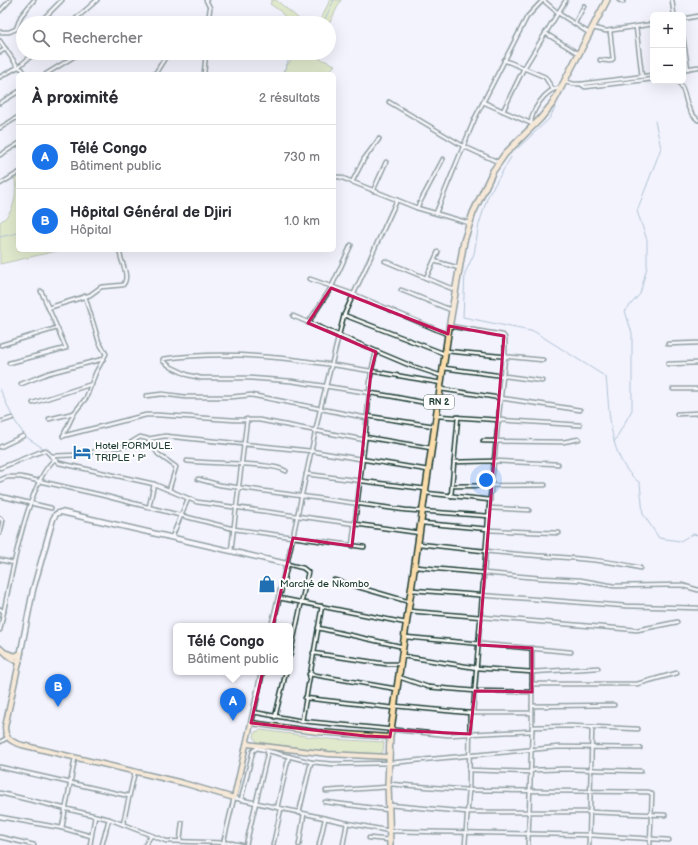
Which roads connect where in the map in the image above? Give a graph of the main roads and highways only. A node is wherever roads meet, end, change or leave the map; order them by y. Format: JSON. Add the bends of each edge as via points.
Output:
{"nodes":[{"id":1,"x":606,"y":0,"type":"edge"},
{"id":2,"x":0,"y":648,"type":"edge"},
{"id":3,"x":13,"y":658,"type":"junction"},
{"id":4,"x":20,"y":658,"type":"junction"},
{"id":5,"x":18,"y":671,"type":"junction"},
{"id":6,"x":390,"y":737,"type":"junction"},
{"id":7,"x":247,"y":744,"type":"junction"},
{"id":8,"x":389,"y":757,"type":"junction"},
{"id":9,"x":390,"y":842,"type":"edge"}],
"edges":[{"from":1,"to":6,"type":"highway","number":"RN 2","via":[[562,90],[545,113],[531,124],[498,162],[469,223],[449,326]]},
{"from":2,"to":3,"type":"main road"},
{"from":3,"to":4,"type":"main road"},
{"from":3,"to":4,"type":"main road"},
{"from":3,"to":5,"type":"main road"},
{"from":4,"to":5,"type":"main road"},
{"from":5,"to":7,"type":"main road","via":[[5,727],[7,738],[22,745],[135,771],[234,798]]},
{"from":6,"to":7,"type":"main road","via":[[300,730],[251,723]]},
{"from":6,"to":8,"type":"highway","number":"RN 2"},
{"from":7,"to":8,"type":"main road","via":[[328,754]]},
{"from":8,"to":9,"type":"highway","number":"RN 2"}]}
